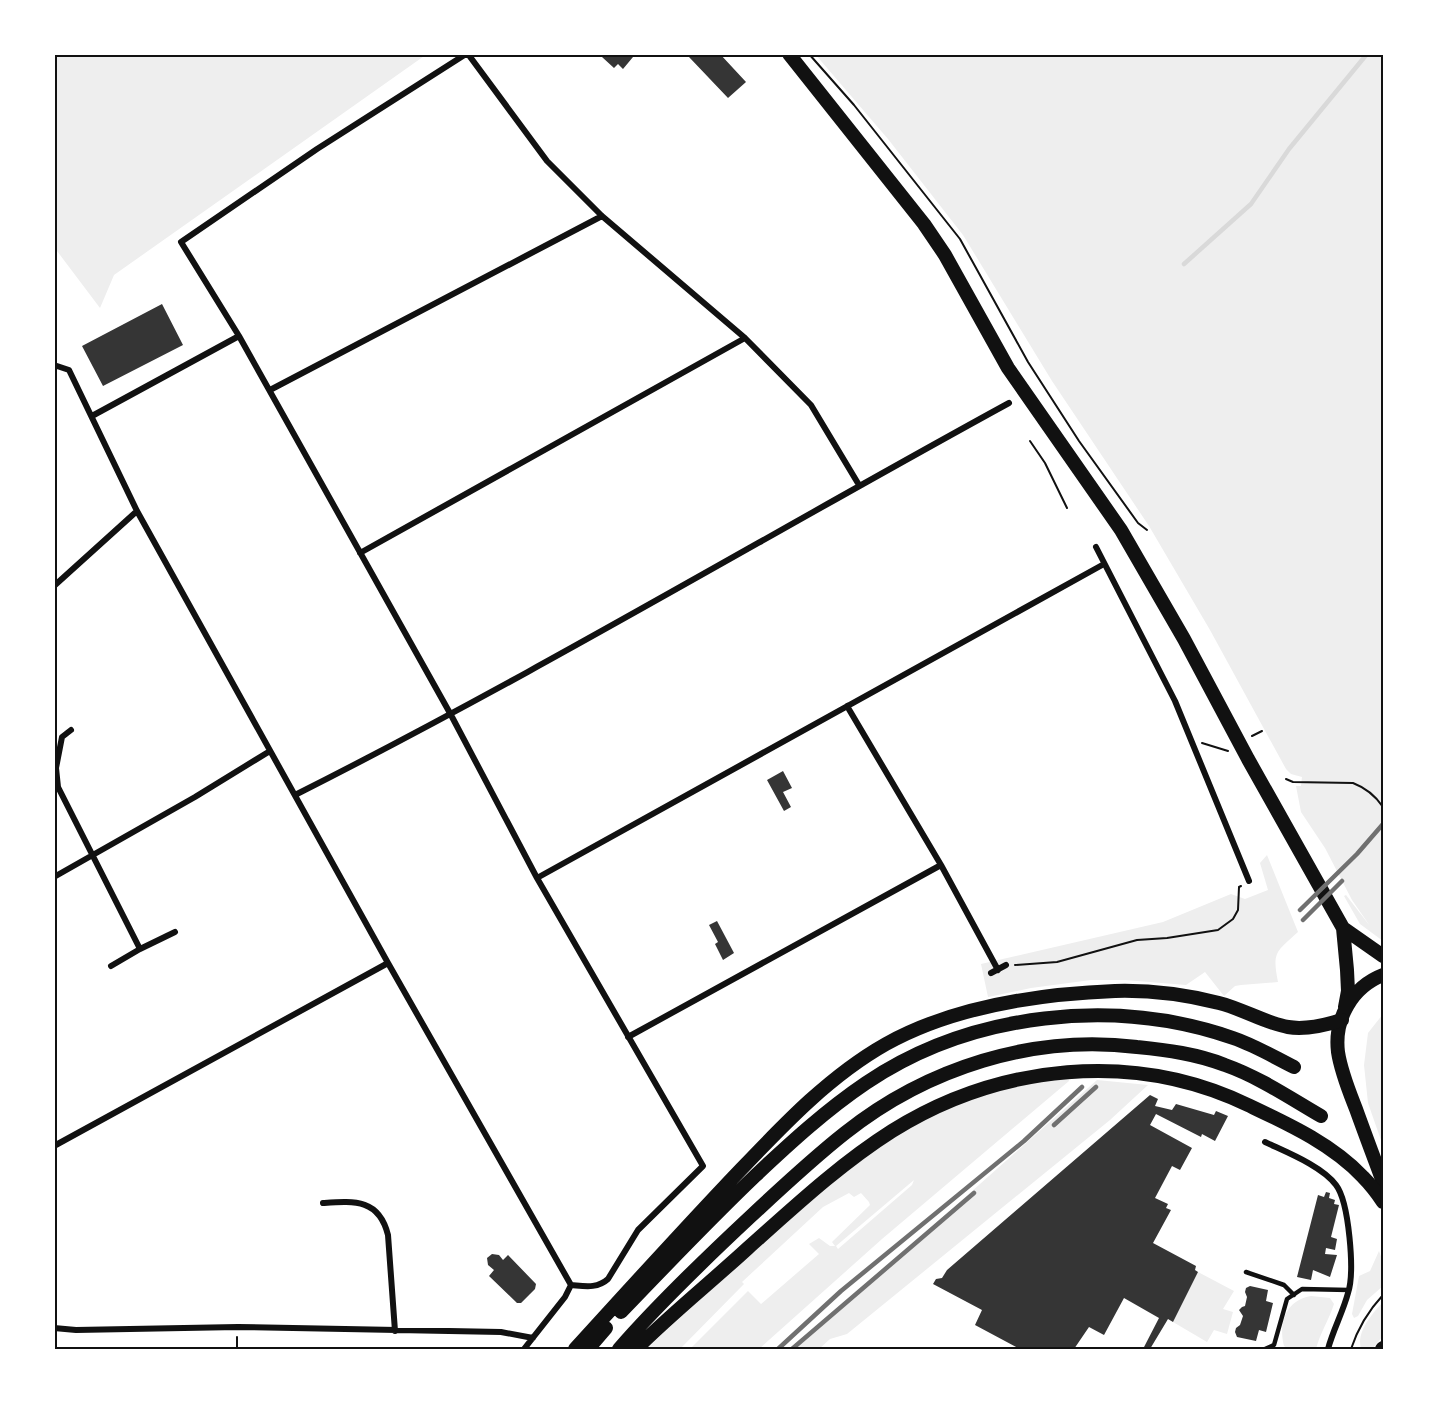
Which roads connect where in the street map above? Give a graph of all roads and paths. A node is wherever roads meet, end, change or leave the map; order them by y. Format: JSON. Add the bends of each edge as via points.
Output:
{"nodes":[{"id":1,"x":467,"y":54,"type":"edge"},
{"id":2,"x":789,"y":54,"type":"edge"},
{"id":3,"x":809,"y":54,"type":"edge"},
{"id":4,"x":602,"y":216,"type":"junction"},
{"id":5,"x":239,"y":336,"type":"junction"},
{"id":6,"x":746,"y":339,"type":"junction"},
{"id":7,"x":55,"y":367,"type":"edge"},
{"id":8,"x":270,"y":390,"type":"junction"},
{"id":9,"x":1009,"y":403,"type":"dead end"},
{"id":10,"x":92,"y":416,"type":"junction"},
{"id":11,"x":1030,"y":441,"type":"dead end"},
{"id":12,"x":859,"y":485,"type":"junction"},
{"id":13,"x":1067,"y":508,"type":"dead end"},
{"id":14,"x":137,"y":511,"type":"junction"},
{"id":15,"x":1147,"y":530,"type":"dead end"},
{"id":16,"x":1096,"y":547,"type":"dead end"},
{"id":17,"x":360,"y":553,"type":"junction"},
{"id":18,"x":1104,"y":564,"type":"junction"},
{"id":19,"x":54,"y":586,"type":"edge"},
{"id":20,"x":846,"y":706,"type":"junction"},
{"id":21,"x":452,"y":715,"type":"junction"},
{"id":22,"x":71,"y":730,"type":"dead end"},
{"id":23,"x":1262,"y":731,"type":"dead end"},
{"id":24,"x":1252,"y":736,"type":"dead end"},
{"id":25,"x":1206,"y":742,"type":"dead end"},
{"id":26,"x":1225,"y":750,"type":"dead end"},
{"id":27,"x":270,"y":751,"type":"junction"},
{"id":28,"x":1286,"y":779,"type":"dead end"},
{"id":29,"x":295,"y":795,"type":"junction"},
{"id":30,"x":1383,"y":807,"type":"edge"},
{"id":31,"x":93,"y":855,"type":"junction"},
{"id":32,"x":941,"y":866,"type":"junction"},
{"id":33,"x":54,"y":877,"type":"edge"},
{"id":34,"x":537,"y":878,"type":"junction"},
{"id":35,"x":1249,"y":881,"type":"joint"},
{"id":36,"x":1339,"y":922,"type":"junction"},
{"id":37,"x":174,"y":932,"type":"dead end"},
{"id":38,"x":140,"y":949,"type":"junction"},
{"id":39,"x":1383,"y":956,"type":"edge"},
{"id":40,"x":388,"y":963,"type":"junction"},
{"id":41,"x":1006,"y":965,"type":"joint"},
{"id":42,"x":111,"y":966,"type":"dead end"},
{"id":43,"x":998,"y":970,"type":"junction"},
{"id":44,"x":990,"y":973,"type":"dead end"},
{"id":45,"x":1383,"y":975,"type":"edge"},
{"id":46,"x":1344,"y":1014,"type":"junction"},
{"id":47,"x":628,"y":1036,"type":"junction"},
{"id":48,"x":1294,"y":1067,"type":"dead end"},
{"id":49,"x":1321,"y":1116,"type":"dead end"},
{"id":50,"x":1265,"y":1142,"type":"dead end"},
{"id":51,"x":54,"y":1146,"type":"edge"},
{"id":52,"x":1383,"y":1182,"type":"edge"},
{"id":53,"x":1383,"y":1202,"type":"edge"},
{"id":54,"x":323,"y":1203,"type":"dead end"},
{"id":55,"x":1246,"y":1272,"type":"dead end"},
{"id":56,"x":571,"y":1285,"type":"junction"},
{"id":57,"x":1349,"y":1290,"type":"junction"},
{"id":58,"x":1294,"y":1295,"type":"junction"},
{"id":59,"x":1383,"y":1295,"type":"edge"},
{"id":60,"x":54,"y":1328,"type":"edge"},
{"id":61,"x":395,"y":1331,"type":"junction"},
{"id":62,"x":533,"y":1338,"type":"junction"},
{"id":63,"x":1275,"y":1347,"type":"edge"},
{"id":64,"x":524,"y":1349,"type":"edge"},
{"id":65,"x":575,"y":1349,"type":"edge"},
{"id":66,"x":588,"y":1349,"type":"edge"},
{"id":67,"x":619,"y":1349,"type":"edge"},
{"id":68,"x":636,"y":1349,"type":"edge"},
{"id":69,"x":1264,"y":1349,"type":"edge"},
{"id":70,"x":1328,"y":1349,"type":"edge"},
{"id":71,"x":1351,"y":1349,"type":"edge"}],
"edges":[{"from":1,"to":4,"type":"street","via":[[547,161]]},
{"from":1,"to":5,"type":"street","via":[[317,148],[181,242]]},
{"from":2,"to":36,"type":"main road","via":[[924,224],[1008,368],[1121,530]]},
{"from":3,"to":15,"type":"path","via":[[960,239],[1028,362],[1092,459]]},
{"from":4,"to":6,"type":"street"},
{"from":4,"to":8,"type":"street"},
{"from":5,"to":8,"type":"street"},
{"from":5,"to":10,"type":"street"},
{"from":6,"to":12,"type":"street","via":[[811,405]]},
{"from":6,"to":17,"type":"street"},
{"from":7,"to":10,"type":"street","via":[[69,370]]},
{"from":8,"to":17,"type":"street"},
{"from":9,"to":12,"type":"street"},
{"from":10,"to":14,"type":"street"},
{"from":11,"to":13,"type":"path"},
{"from":12,"to":21,"type":"street"},
{"from":14,"to":19,"type":"street"},
{"from":14,"to":27,"type":"street"},
{"from":16,"to":18,"type":"street"},
{"from":17,"to":21,"type":"street"},
{"from":18,"to":20,"type":"street"},
{"from":18,"to":35,"type":"street","via":[[1175,701]]},
{"from":20,"to":32,"type":"street"},
{"from":20,"to":34,"type":"street"},
{"from":21,"to":29,"type":"street"},
{"from":21,"to":34,"type":"street"},
{"from":22,"to":31,"type":"street","via":[[62,737],[56,768],[58,787]]},
{"from":23,"to":24,"type":"path"},
{"from":25,"to":26,"type":"path"},
{"from":27,"to":29,"type":"street"},
{"from":27,"to":31,"type":"street"},
{"from":28,"to":30,"type":"path","via":[[1353,783],[1374,795]]},
{"from":29,"to":40,"type":"street"},
{"from":31,"to":33,"type":"street"},
{"from":31,"to":38,"type":"street"},
{"from":32,"to":43,"type":"street"},
{"from":32,"to":47,"type":"street"},
{"from":34,"to":47,"type":"street"},
{"from":35,"to":41,"type":"path","via":[[1239,887],[1238,910],[1233,920],[1218,930],[1137,940],[1057,962]]},
{"from":36,"to":39,"type":"main road"},
{"from":36,"to":46,"type":"main road","via":[[1347,970]]},
{"from":37,"to":38,"type":"street"},
{"from":38,"to":42,"type":"street"},
{"from":40,"to":51,"type":"street"},
{"from":40,"to":56,"type":"street"},
{"from":41,"to":43,"type":"street"},
{"from":43,"to":44,"type":"street"},
{"from":45,"to":46,"type":"main road","via":[[1361,988]]},
{"from":46,"to":52,"type":"main road","via":[[1338,1051],[1344,1078]]},
{"from":46,"to":65,"type":"main road","via":[[1315,1026],[1289,1027],[1215,1002],[1117,991],[1004,1003],[933,1023],[887,1044],[817,1095],[760,1149]]},
{"from":47,"to":56,"type":"street","via":[[703,1166],[638,1230],[604,1284]]},
{"from":48,"to":66,"type":"main road","via":[[1212,1031],[1149,1019],[1099,1015],[1004,1026],[921,1053],[867,1082],[797,1137],[704,1225]]},
{"from":49,"to":67,"type":"main road","via":[[1234,1068],[1163,1050],[1069,1044],[969,1065],[928,1081],[846,1132],[699,1266]]},
{"from":50,"to":57,"type":"street","via":[[1320,1171],[1336,1185],[1346,1208]]},
{"from":53,"to":68,"type":"main road","via":[[1363,1177],[1329,1149],[1262,1111],[1210,1088],[1135,1072],[1062,1071],[1022,1078],[942,1105],[856,1156]]},
{"from":54,"to":61,"type":"street","via":[[358,1203],[373,1209],[384,1220]]},
{"from":55,"to":58,"type":"lane","via":[[1284,1285]]},
{"from":56,"to":62,"type":"street"},
{"from":57,"to":58,"type":"lane","via":[[1302,1289]]},
{"from":57,"to":70,"type":"street"},
{"from":58,"to":63,"type":"lane","via":[[1282,1308]]},
{"from":59,"to":71,"type":"path","via":[[1358,1329]]},
{"from":60,"to":61,"type":"street"},
{"from":61,"to":62,"type":"street","via":[[501,1332]]},
{"from":62,"to":64,"type":"street"},
{"from":63,"to":69,"type":"lane"}]}
